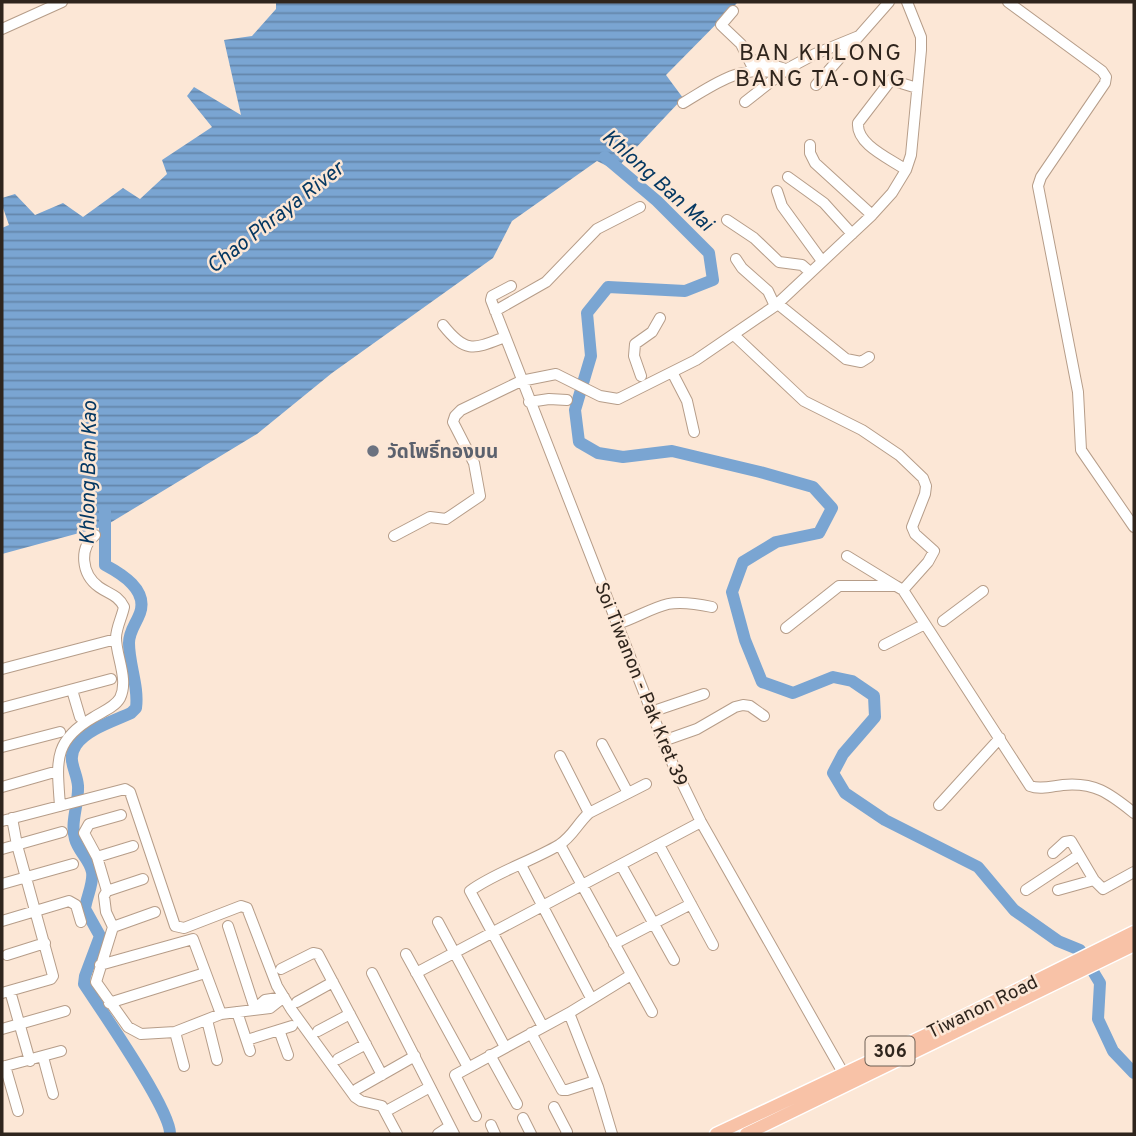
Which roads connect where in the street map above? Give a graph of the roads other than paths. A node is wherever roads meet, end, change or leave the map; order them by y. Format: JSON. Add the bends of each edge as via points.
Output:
{"nodes":[{"id":1,"x":62,"y":2,"type":"edge"},
{"id":2,"x":889,"y":2,"type":"edge"},
{"id":3,"x":907,"y":2,"type":"edge"},
{"id":4,"x":1007,"y":2,"type":"edge"},
{"id":5,"x":733,"y":10,"type":"dead end"},
{"id":6,"x":2,"y":29,"type":"edge"},
{"id":7,"x":859,"y":36,"type":"junction"},
{"id":8,"x":749,"y":59,"type":"junction"},
{"id":9,"x":754,"y":70,"type":"junction"},
{"id":10,"x":783,"y":71,"type":"junction"},
{"id":11,"x":816,"y":85,"type":"dead end"},
{"id":12,"x":917,"y":88,"type":"junction"},
{"id":13,"x":745,"y":102,"type":"dead end"},
{"id":14,"x":683,"y":103,"type":"dead end"},
{"id":15,"x":810,"y":145,"type":"dead end"},
{"id":16,"x":906,"y":170,"type":"junction"},
{"id":17,"x":788,"y":177,"type":"dead end"},
{"id":18,"x":776,"y":191,"type":"dead end"},
{"id":19,"x":640,"y":207,"type":"dead end"},
{"id":20,"x":872,"y":215,"type":"junction"},
{"id":21,"x":727,"y":220,"type":"dead end"},
{"id":22,"x":852,"y":234,"type":"junction"},
{"id":23,"x":736,"y":259,"type":"dead end"},
{"id":24,"x":822,"y":261,"type":"junction"},
{"id":25,"x":810,"y":272,"type":"junction"},
{"id":26,"x":510,"y":286,"type":"dead end"},
{"id":27,"x":776,"y":305,"type":"junction"},
{"id":28,"x":495,"y":312,"type":"junction"},
{"id":29,"x":660,"y":318,"type":"dead end"},
{"id":30,"x":443,"y":326,"type":"dead end"},
{"id":31,"x":734,"y":336,"type":"junction"},
{"id":32,"x":505,"y":337,"type":"junction"},
{"id":33,"x":869,"y":357,"type":"dead end"},
{"id":34,"x":672,"y":372,"type":"junction"},
{"id":35,"x":521,"y":381,"type":"junction"},
{"id":36,"x":643,"y":381,"type":"junction"},
{"id":37,"x":566,"y":400,"type":"dead end"},
{"id":38,"x":529,"y":402,"type":"junction"},
{"id":39,"x":694,"y":428,"type":"dead end"},
{"id":40,"x":1134,"y":527,"type":"edge"},
{"id":41,"x":95,"y":535,"type":"dead end"},
{"id":42,"x":394,"y":536,"type":"dead end"},
{"id":43,"x":847,"y":556,"type":"dead end"},
{"id":44,"x":900,"y":588,"type":"junction"},
{"id":45,"x":983,"y":591,"type":"dead end"},
{"id":46,"x":712,"y":607,"type":"dead end"},
{"id":47,"x":943,"y":621,"type":"dead end"},
{"id":48,"x":617,"y":624,"type":"junction"},
{"id":49,"x":928,"y":627,"type":"junction"},
{"id":50,"x":786,"y":628,"type":"dead end"},
{"id":51,"x":116,"y":639,"type":"junction"},
{"id":52,"x":884,"y":645,"type":"dead end"},
{"id":53,"x":2,"y":669,"type":"edge"},
{"id":54,"x":111,"y":679,"type":"dead end"},
{"id":55,"x":72,"y":690,"type":"junction"},
{"id":56,"x":704,"y":694,"type":"dead end"},
{"id":57,"x":2,"y":708,"type":"edge"},
{"id":58,"x":651,"y":712,"type":"junction"},
{"id":59,"x":764,"y":716,"type":"dead end"},
{"id":60,"x":80,"y":717,"type":"dead end"},
{"id":61,"x":60,"y":732,"type":"dead end"},
{"id":62,"x":1000,"y":738,"type":"junction"},
{"id":63,"x":663,"y":741,"type":"junction"},
{"id":64,"x":602,"y":744,"type":"dead end"},
{"id":65,"x":2,"y":747,"type":"edge"},
{"id":66,"x":560,"y":756,"type":"dead end"},
{"id":67,"x":58,"y":771,"type":"junction"},
{"id":68,"x":646,"y":784,"type":"dead end"},
{"id":69,"x":2,"y":787,"type":"edge"},
{"id":70,"x":628,"y":793,"type":"junction"},
{"id":71,"x":62,"y":805,"type":"junction"},
{"id":72,"x":939,"y":805,"type":"dead end"},
{"id":73,"x":1134,"y":813,"type":"edge"},
{"id":74,"x":589,"y":814,"type":"junction"},
{"id":75,"x":121,"y":815,"type":"dead end"},
{"id":76,"x":7,"y":819,"type":"edge"},
{"id":77,"x":701,"y":822,"type":"junction"},
{"id":78,"x":62,"y":832,"type":"dead end"},
{"id":79,"x":17,"y":845,"type":"junction"},
{"id":80,"x":560,"y":845,"type":"junction"},
{"id":81,"x":659,"y":845,"type":"junction"},
{"id":82,"x":133,"y":846,"type":"dead end"},
{"id":83,"x":2,"y":849,"type":"edge"},
{"id":84,"x":1053,"y":853,"type":"dead end"},
{"id":85,"x":1079,"y":855,"type":"junction"},
{"id":86,"x":97,"y":857,"type":"junction"},
{"id":87,"x":73,"y":864,"type":"dead end"},
{"id":88,"x":521,"y":865,"type":"junction"},
{"id":89,"x":621,"y":865,"type":"junction"},
{"id":90,"x":1134,"y":872,"type":"edge"},
{"id":91,"x":26,"y":876,"type":"junction"},
{"id":92,"x":144,"y":879,"type":"dead end"},
{"id":93,"x":1094,"y":880,"type":"junction"},
{"id":94,"x":2,"y":884,"type":"edge"},
{"id":95,"x":582,"y":886,"type":"junction"},
{"id":96,"x":1026,"y":890,"type":"dead end"},
{"id":97,"x":1058,"y":890,"type":"dead end"},
{"id":98,"x":107,"y":891,"type":"junction"},
{"id":99,"x":691,"y":904,"type":"junction"},
{"id":100,"x":542,"y":905,"type":"junction"},
{"id":101,"x":36,"y":910,"type":"junction"},
{"id":102,"x":155,"y":912,"type":"dead end"},
{"id":103,"x":2,"y":921,"type":"edge"},
{"id":104,"x":81,"y":922,"type":"dead end"},
{"id":105,"x":438,"y":922,"type":"dead end"},
{"id":106,"x":653,"y":923,"type":"junction"},
{"id":107,"x":228,"y":926,"type":"dead end"},
{"id":108,"x":113,"y":927,"type":"junction"},
{"id":109,"x":491,"y":932,"type":"junction"},
{"id":110,"x":1134,"y":932,"type":"edge"},
{"id":111,"x":45,"y":943,"type":"junction"},
{"id":112,"x":614,"y":944,"type":"junction"},
{"id":113,"x":713,"y":945,"type":"dead end"},
{"id":114,"x":1134,"y":945,"type":"edge"},
{"id":115,"x":454,"y":952,"type":"junction"},
{"id":116,"x":406,"y":954,"type":"dead end"},
{"id":117,"x":1103,"y":954,"type":"junction"},
{"id":118,"x":6,"y":955,"type":"dead end"},
{"id":119,"x":674,"y":960,"type":"dead end"},
{"id":120,"x":100,"y":965,"type":"junction"},
{"id":121,"x":281,"y":969,"type":"dead end"},
{"id":122,"x":205,"y":973,"type":"junction"},
{"id":123,"x":373,"y":973,"type":"dead end"},
{"id":124,"x":416,"y":973,"type":"junction"},
{"id":125,"x":631,"y":975,"type":"junction"},
{"id":126,"x":333,"y":982,"type":"junction"},
{"id":127,"x":6,"y":992,"type":"edge"},
{"id":128,"x":284,"y":997,"type":"junction"},
{"id":129,"x":591,"y":998,"type":"junction"},
{"id":130,"x":297,"y":1002,"type":"dead end"},
{"id":131,"x":109,"y":1003,"type":"junction"},
{"id":132,"x":256,"y":1009,"type":"junction"},
{"id":133,"x":65,"y":1011,"type":"dead end"},
{"id":134,"x":237,"y":1012,"type":"junction"},
{"id":135,"x":652,"y":1012,"type":"dead end"},
{"id":136,"x":569,"y":1013,"type":"junction"},
{"id":137,"x":220,"y":1014,"type":"junction"},
{"id":138,"x":349,"y":1014,"type":"junction"},
{"id":139,"x":207,"y":1020,"type":"junction"},
{"id":140,"x":19,"y":1024,"type":"junction"},
{"id":141,"x":292,"y":1026,"type":"dead end"},
{"id":142,"x":542,"y":1027,"type":"junction"},
{"id":143,"x":2,"y":1029,"type":"edge"},
{"id":144,"x":279,"y":1030,"type":"junction"},
{"id":145,"x":318,"y":1031,"type":"dead end"},
{"id":146,"x":175,"y":1032,"type":"junction"},
{"id":147,"x":531,"y":1033,"type":"junction"},
{"id":148,"x":366,"y":1044,"type":"junction"},
{"id":149,"x":505,"y":1047,"type":"junction"},
{"id":150,"x":61,"y":1051,"type":"dead end"},
{"id":151,"x":288,"y":1055,"type":"dead end"},
{"id":152,"x":490,"y":1055,"type":"junction"},
{"id":153,"x":415,"y":1056,"type":"junction"},
{"id":154,"x":43,"y":1057,"type":"junction"},
{"id":155,"x":338,"y":1059,"type":"dead end"},
{"id":156,"x":217,"y":1060,"type":"dead end"},
{"id":157,"x":30,"y":1061,"type":"junction"},
{"id":158,"x":184,"y":1066,"type":"dead end"},
{"id":159,"x":3,"y":1067,"type":"edge"},
{"id":160,"x":468,"y":1068,"type":"junction"},
{"id":161,"x":382,"y":1074,"type":"junction"},
{"id":162,"x":846,"y":1079,"type":"junction"},
{"id":163,"x":595,"y":1081,"type":"junction"},
{"id":164,"x":430,"y":1087,"type":"junction"},
{"id":165,"x":357,"y":1089,"type":"dead end"},
{"id":166,"x":53,"y":1094,"type":"dead end"},
{"id":167,"x":517,"y":1104,"type":"dead end"},
{"id":168,"x":554,"y":1107,"type":"dead end"},
{"id":169,"x":390,"y":1109,"type":"dead end"},
{"id":170,"x":18,"y":1111,"type":"dead end"},
{"id":171,"x":476,"y":1116,"type":"dead end"},
{"id":172,"x":523,"y":1118,"type":"dead end"},
{"id":173,"x":452,"y":1130,"type":"edge"},
{"id":174,"x":397,"y":1134,"type":"edge"},
{"id":175,"x":438,"y":1134,"type":"edge"},
{"id":176,"x":531,"y":1134,"type":"edge"},
{"id":177,"x":566,"y":1134,"type":"edge"},
{"id":178,"x":612,"y":1134,"type":"edge"},
{"id":179,"x":716,"y":1134,"type":"edge"},
{"id":180,"x":746,"y":1134,"type":"edge"}],
"edges":[{"from":1,"to":6,"type":"street"},
{"from":2,"to":7,"type":"street"},
{"from":3,"to":12,"type":"street","via":[[921,37]]},
{"from":4,"to":40,"type":"street","via":[[1106,77],[1038,186],[1078,392],[1081,450]]},
{"from":5,"to":8,"type":"street","via":[[721,25]]},
{"from":7,"to":10,"type":"street"},
{"from":7,"to":11,"type":"street"},
{"from":8,"to":9,"type":"street"},
{"from":8,"to":10,"type":"street"},
{"from":9,"to":10,"type":"street"},
{"from":9,"to":14,"type":"street","via":[[721,80]]},
{"from":10,"to":13,"type":"street"},
{"from":12,"to":16,"type":"street"},
{"from":12,"to":16,"type":"street","via":[[891,80],[857,128],[870,145]]},
{"from":15,"to":20,"type":"street","via":[[815,163]]},
{"from":16,"to":20,"type":"street"},
{"from":17,"to":22,"type":"street","via":[[824,203]]},
{"from":18,"to":24,"type":"street"},
{"from":19,"to":28,"type":"street","via":[[597,229],[546,282]]},
{"from":20,"to":22,"type":"street"},
{"from":21,"to":25,"type":"street","via":[[779,262],[802,265]]},
{"from":22,"to":24,"type":"street"},
{"from":23,"to":27,"type":"street"},
{"from":24,"to":25,"type":"street"},
{"from":25,"to":27,"type":"street"},
{"from":26,"to":28,"type":"street","via":[[491,297]]},
{"from":27,"to":31,"type":"street"},
{"from":27,"to":33,"type":"street","via":[[846,359],[861,362]]},
{"from":28,"to":32,"type":"street","name":"Soi Tiwanon - Pak Kret 39"},
{"from":29,"to":36,"type":"street","via":[[652,332],[635,344],[634,356]]},
{"from":30,"to":32,"type":"street","via":[[466,347]]},
{"from":31,"to":34,"type":"street"},
{"from":31,"to":44,"type":"street","via":[[804,401],[862,430],[923,478],[925,494],[912,527],[934,551]]},
{"from":32,"to":35,"type":"street","name":"Soi Tiwanon - Pak Kret 39"},
{"from":34,"to":36,"type":"street"},
{"from":34,"to":39,"type":"street"},
{"from":35,"to":36,"type":"street","via":[[556,374],[618,399]]},
{"from":35,"to":38,"type":"street","name":"Soi Tiwanon - Pak Kret 39"},
{"from":35,"to":42,"type":"street","via":[[455,416],[453,422],[474,463],[479,498],[446,519],[430,517]]},
{"from":37,"to":38,"type":"street"},
{"from":38,"to":48,"type":"street","name":"Soi Tiwanon - Pak Kret 39"},
{"from":41,"to":51,"type":"street","via":[[83,554],[87,574],[97,586],[120,598],[124,607]]},
{"from":43,"to":44,"type":"street"},
{"from":44,"to":49,"type":"street"},
{"from":44,"to":50,"type":"street","via":[[839,586]]},
{"from":45,"to":47,"type":"street"},
{"from":46,"to":48,"type":"street","via":[[667,604]]},
{"from":48,"to":58,"type":"street","name":"Soi Tiwanon - Pak Kret 39"},
{"from":49,"to":52,"type":"street"},
{"from":49,"to":62,"type":"street"},
{"from":51,"to":53,"type":"street"},
{"from":51,"to":67,"type":"street","via":[[120,696],[63,742]]},
{"from":54,"to":55,"type":"street"},
{"from":55,"to":57,"type":"street"},
{"from":55,"to":60,"type":"street"},
{"from":56,"to":58,"type":"street"},
{"from":58,"to":63,"type":"street","name":"Soi Tiwanon - Pak Kret 39"},
{"from":59,"to":63,"type":"street","via":[[750,706],[735,707],[697,729]]},
{"from":61,"to":65,"type":"street"},
{"from":62,"to":72,"type":"street"},
{"from":62,"to":73,"type":"street","via":[[1030,786],[1092,785]]},
{"from":63,"to":77,"type":"street","name":"Soi Tiwanon - Pak Kret 39"},
{"from":64,"to":70,"type":"street"},
{"from":66,"to":74,"type":"street"},
{"from":67,"to":69,"type":"street"},
{"from":67,"to":71,"type":"street"},
{"from":68,"to":70,"type":"street"},
{"from":70,"to":74,"type":"street"},
{"from":71,"to":76,"type":"street"},
{"from":71,"to":128,"type":"street","via":[[125,789],[130,792],[175,926],[184,928],[241,906],[247,908]]},
{"from":74,"to":80,"type":"street"},
{"from":75,"to":86,"type":"street","via":[[86,827],[83,833]]},
{"from":76,"to":79,"type":"street"},
{"from":77,"to":81,"type":"street"},
{"from":77,"to":162,"type":"street","name":"Soi Tiwanon - Pak Kret 39"},
{"from":78,"to":79,"type":"street"},
{"from":79,"to":83,"type":"street"},
{"from":79,"to":91,"type":"street"},
{"from":80,"to":88,"type":"street"},
{"from":80,"to":95,"type":"street"},
{"from":81,"to":89,"type":"street"},
{"from":81,"to":99,"type":"street"},
{"from":82,"to":86,"type":"street"},
{"from":84,"to":85,"type":"street","via":[[1068,841]]},
{"from":85,"to":93,"type":"street"},
{"from":85,"to":96,"type":"street"},
{"from":86,"to":98,"type":"street"},
{"from":87,"to":91,"type":"street"},
{"from":88,"to":100,"type":"street"},
{"from":88,"to":109,"type":"street","via":[[470,891]]},
{"from":89,"to":95,"type":"street"},
{"from":89,"to":106,"type":"street"},
{"from":90,"to":93,"type":"street","via":[[1103,889]]},
{"from":91,"to":94,"type":"street"},
{"from":91,"to":101,"type":"street"},
{"from":92,"to":98,"type":"street"},
{"from":93,"to":97,"type":"street"},
{"from":95,"to":100,"type":"street"},
{"from":95,"to":112,"type":"street"},
{"from":98,"to":108,"type":"street","via":[[106,912]]},
{"from":99,"to":106,"type":"street"},
{"from":99,"to":113,"type":"street"},
{"from":100,"to":109,"type":"street"},
{"from":100,"to":129,"type":"street"},
{"from":101,"to":103,"type":"street"},
{"from":101,"to":104,"type":"street","via":[[73,902]]},
{"from":101,"to":111,"type":"street"},
{"from":102,"to":108,"type":"street"},
{"from":105,"to":115,"type":"street"},
{"from":106,"to":112,"type":"street"},
{"from":106,"to":119,"type":"street"},
{"from":107,"to":132,"type":"street"},
{"from":108,"to":120,"type":"street"},
{"from":109,"to":115,"type":"street"},
{"from":109,"to":142,"type":"street"},
{"from":110,"to":117,"type":"main road","name":"Tiwanon Road","number":"306"},
{"from":111,"to":118,"type":"street"},
{"from":111,"to":127,"type":"street","via":[[51,979]]},
{"from":112,"to":125,"type":"street"},
{"from":114,"to":117,"type":"main road","name":"Tiwanon Road","number":"306"},
{"from":115,"to":124,"type":"street"},
{"from":115,"to":149,"type":"street"},
{"from":116,"to":124,"type":"street"},
{"from":117,"to":162,"type":"main road","name":"Tiwanon Road","number":"306"},
{"from":120,"to":122,"type":"street","via":[[188,939],[195,942]]},
{"from":120,"to":131,"type":"street","via":[[96,982]]},
{"from":121,"to":126,"type":"street","via":[[318,954]]},
{"from":122,"to":131,"type":"street"},
{"from":122,"to":137,"type":"street"},
{"from":123,"to":153,"type":"street"},
{"from":124,"to":160,"type":"street"},
{"from":125,"to":129,"type":"street"},
{"from":125,"to":135,"type":"street"},
{"from":126,"to":130,"type":"street"},
{"from":126,"to":138,"type":"street"},
{"from":127,"to":140,"type":"street"},
{"from":128,"to":132,"type":"street","via":[[265,1000]]},
{"from":128,"to":174,"type":"street","via":[[349,1091],[361,1101],[382,1106]]},
{"from":129,"to":136,"type":"street"},
{"from":131,"to":146,"type":"street","via":[[133,1032]]},
{"from":132,"to":134,"type":"street"},
{"from":133,"to":140,"type":"street"},
{"from":134,"to":137,"type":"street"},
{"from":134,"to":144,"type":"street","via":[[249,1046]]},
{"from":136,"to":142,"type":"street"},
{"from":136,"to":163,"type":"street"},
{"from":137,"to":139,"type":"street"},
{"from":138,"to":145,"type":"street"},
{"from":138,"to":148,"type":"street"},
{"from":139,"to":146,"type":"street"},
{"from":139,"to":156,"type":"street"},
{"from":140,"to":143,"type":"street"},
{"from":140,"to":157,"type":"street"},
{"from":141,"to":144,"type":"street"},
{"from":142,"to":147,"type":"street"},
{"from":144,"to":151,"type":"street"},
{"from":146,"to":158,"type":"street"},
{"from":147,"to":149,"type":"street"},
{"from":147,"to":163,"type":"street","via":[[562,1090]]},
{"from":148,"to":155,"type":"street"},
{"from":148,"to":161,"type":"street"},
{"from":149,"to":152,"type":"street"},
{"from":150,"to":154,"type":"street"},
{"from":152,"to":160,"type":"street"},
{"from":152,"to":167,"type":"street"},
{"from":153,"to":161,"type":"street"},
{"from":153,"to":164,"type":"street"},
{"from":154,"to":157,"type":"street"},
{"from":154,"to":166,"type":"street"},
{"from":157,"to":159,"type":"street"},
{"from":159,"to":170,"type":"street"},
{"from":160,"to":171,"type":"street","via":[[454,1077]]},
{"from":161,"to":165,"type":"street"},
{"from":162,"to":179,"type":"main road","name":"Tiwanon Road","number":"306"},
{"from":162,"to":180,"type":"main road","name":"Tiwanon Road","number":"306"},
{"from":163,"to":178,"type":"street"},
{"from":164,"to":169,"type":"street"},
{"from":164,"to":173,"type":"street"},
{"from":168,"to":177,"type":"street"},
{"from":172,"to":176,"type":"street"},
{"from":173,"to":175,"type":"street"}]}
